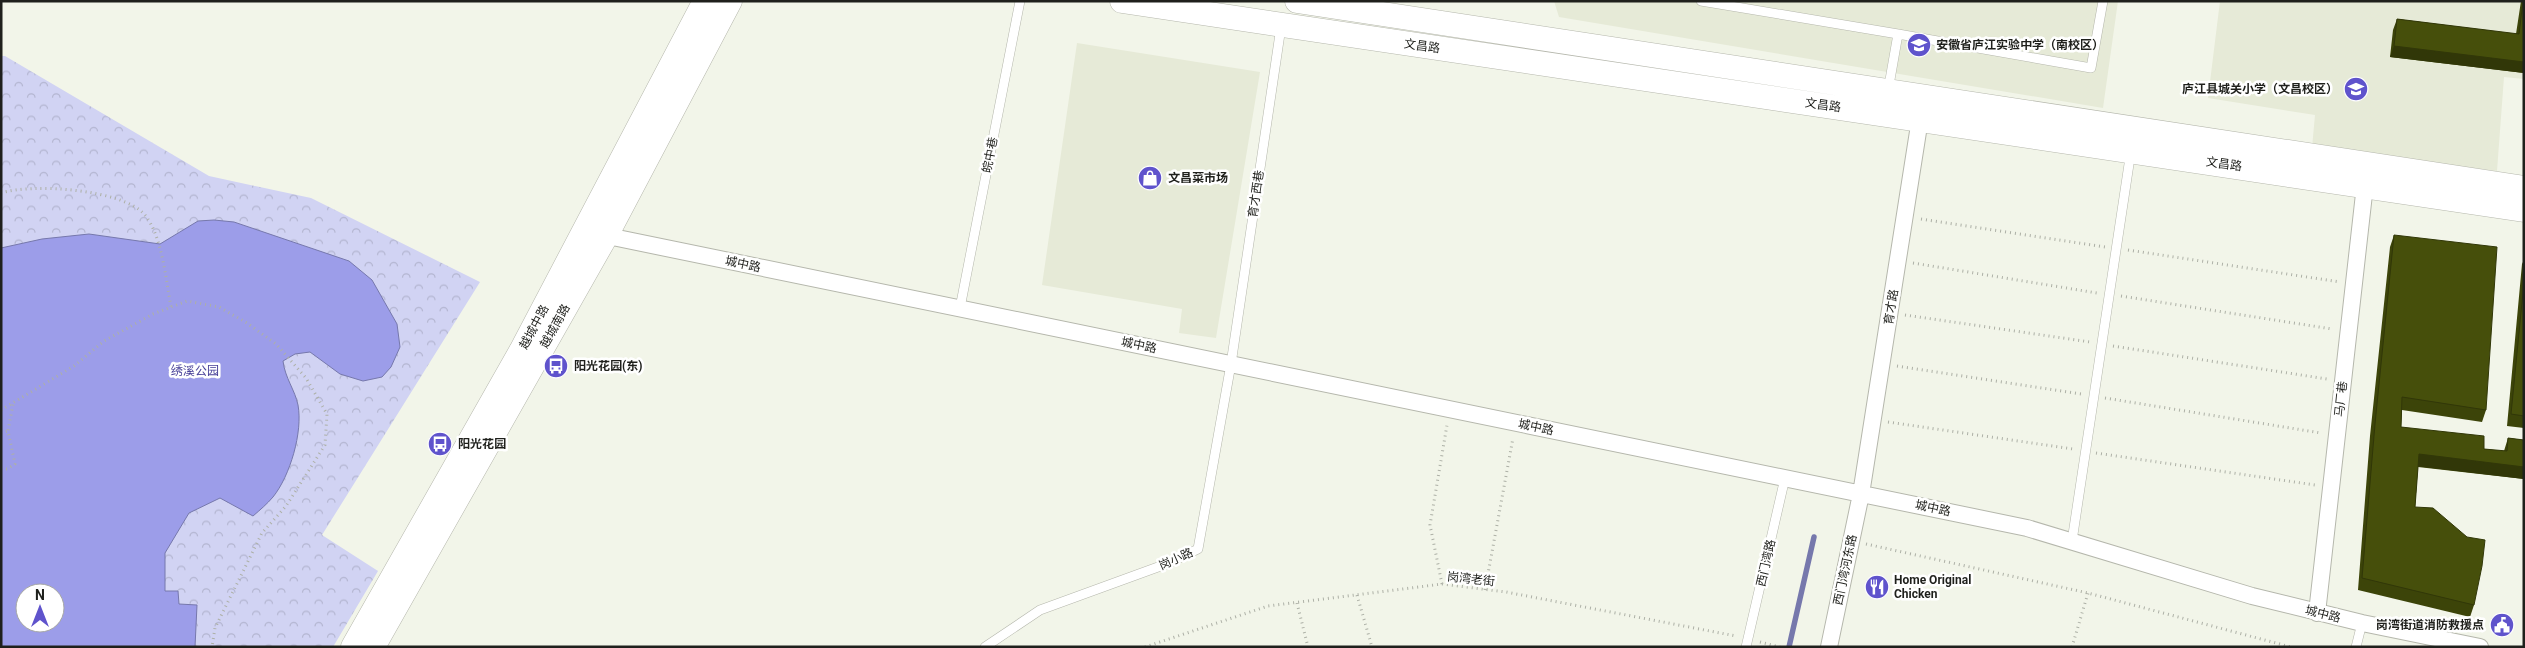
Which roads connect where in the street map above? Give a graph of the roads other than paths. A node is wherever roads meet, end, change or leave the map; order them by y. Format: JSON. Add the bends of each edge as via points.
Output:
{"nodes":[{"id":1,"x":705,"y":1,"type":"edge"},
{"id":2,"x":730,"y":1,"type":"edge"},
{"id":3,"x":1020,"y":1,"type":"edge"},
{"id":4,"x":1122,"y":1,"type":"edge"},
{"id":5,"x":1297,"y":1,"type":"edge"},
{"id":6,"x":1701,"y":1,"type":"edge"},
{"id":7,"x":2103,"y":1,"type":"edge"},
{"id":8,"x":1281,"y":25,"type":"junction"},
{"id":9,"x":1898,"y":34,"type":"junction"},
{"id":10,"x":1888,"y":91,"type":"junction"},
{"id":11,"x":1920,"y":119,"type":"junction"},
{"id":12,"x":2131,"y":151,"type":"junction"},
{"id":13,"x":2365,"y":185,"type":"junction"},
{"id":14,"x":2524,"y":188,"type":"edge"},
{"id":15,"x":2524,"y":210,"type":"edge"},
{"id":16,"x":596,"y":233,"type":"junction"},
{"id":17,"x":960,"y":308,"type":"junction"},
{"id":18,"x":1231,"y":364,"type":"junction"},
{"id":19,"x":1785,"y":478,"type":"junction"},
{"id":20,"x":1861,"y":494,"type":"junction"},
{"id":21,"x":2072,"y":541,"type":"junction"},
{"id":22,"x":2317,"y":612,"type":"junction"},
{"id":23,"x":2362,"y":623,"type":"junction"},
{"id":24,"x":1747,"y":643,"type":"edge"},
{"id":25,"x":354,"y":647,"type":"edge"},
{"id":26,"x":373,"y":647,"type":"edge"},
{"id":27,"x":985,"y":647,"type":"edge"},
{"id":28,"x":1829,"y":647,"type":"edge"},
{"id":29,"x":2356,"y":647,"type":"edge"},
{"id":30,"x":2480,"y":647,"type":"edge"}],
"edges":[{"from":1,"to":16,"type":"main road","name":"越城中路"},
{"from":2,"to":16,"type":"main road","name":"越城南路"},
{"from":3,"to":17,"type":"lane","name":"皖中巷"},
{"from":4,"to":8,"type":"main road","name":"文昌路"},
{"from":5,"to":10,"type":"main road","name":"文昌路"},
{"from":6,"to":9,"type":"lane"},
{"from":7,"to":9,"type":"lane","via":[[2091,68]]},
{"from":8,"to":11,"type":"main road","name":"文昌路"},
{"from":8,"to":18,"type":"lane","name":"育才西巷"},
{"from":9,"to":10,"type":"lane"},
{"from":10,"to":14,"type":"main road","name":"文昌路"},
{"from":11,"to":12,"type":"main road","name":"文昌路"},
{"from":11,"to":20,"type":"street","name":"育才路"},
{"from":12,"to":13,"type":"main road","name":"文昌路"},
{"from":12,"to":21,"type":"lane"},
{"from":13,"to":15,"type":"main road","name":"文昌路"},
{"from":13,"to":22,"type":"street","name":"马厂巷"},
{"from":16,"to":17,"type":"street","name":"城中路"},
{"from":16,"to":25,"type":"main road","name":"越城中路","via":[[521,351]]},
{"from":16,"to":26,"type":"main road","name":"越城南路"},
{"from":17,"to":18,"type":"street","name":"城中路"},
{"from":18,"to":19,"type":"street","name":"城中路"},
{"from":18,"to":27,"type":"lane","name":"岗小路","via":[[1198,549],[1169,563],[1040,610]]},
{"from":19,"to":20,"type":"street","name":"城中路"},
{"from":19,"to":24,"type":"lane","name":"西门湾路"},
{"from":20,"to":21,"type":"street","name":"城中路","via":[[2027,528]]},
{"from":20,"to":28,"type":"street","name":"西门湾河东路"},
{"from":21,"to":22,"type":"street","name":"城中路","via":[[2252,596]]},
{"from":22,"to":23,"type":"street","name":"城中路"},
{"from":23,"to":29,"type":"lane"},
{"from":23,"to":30,"type":"street","name":"城中路"}]}
